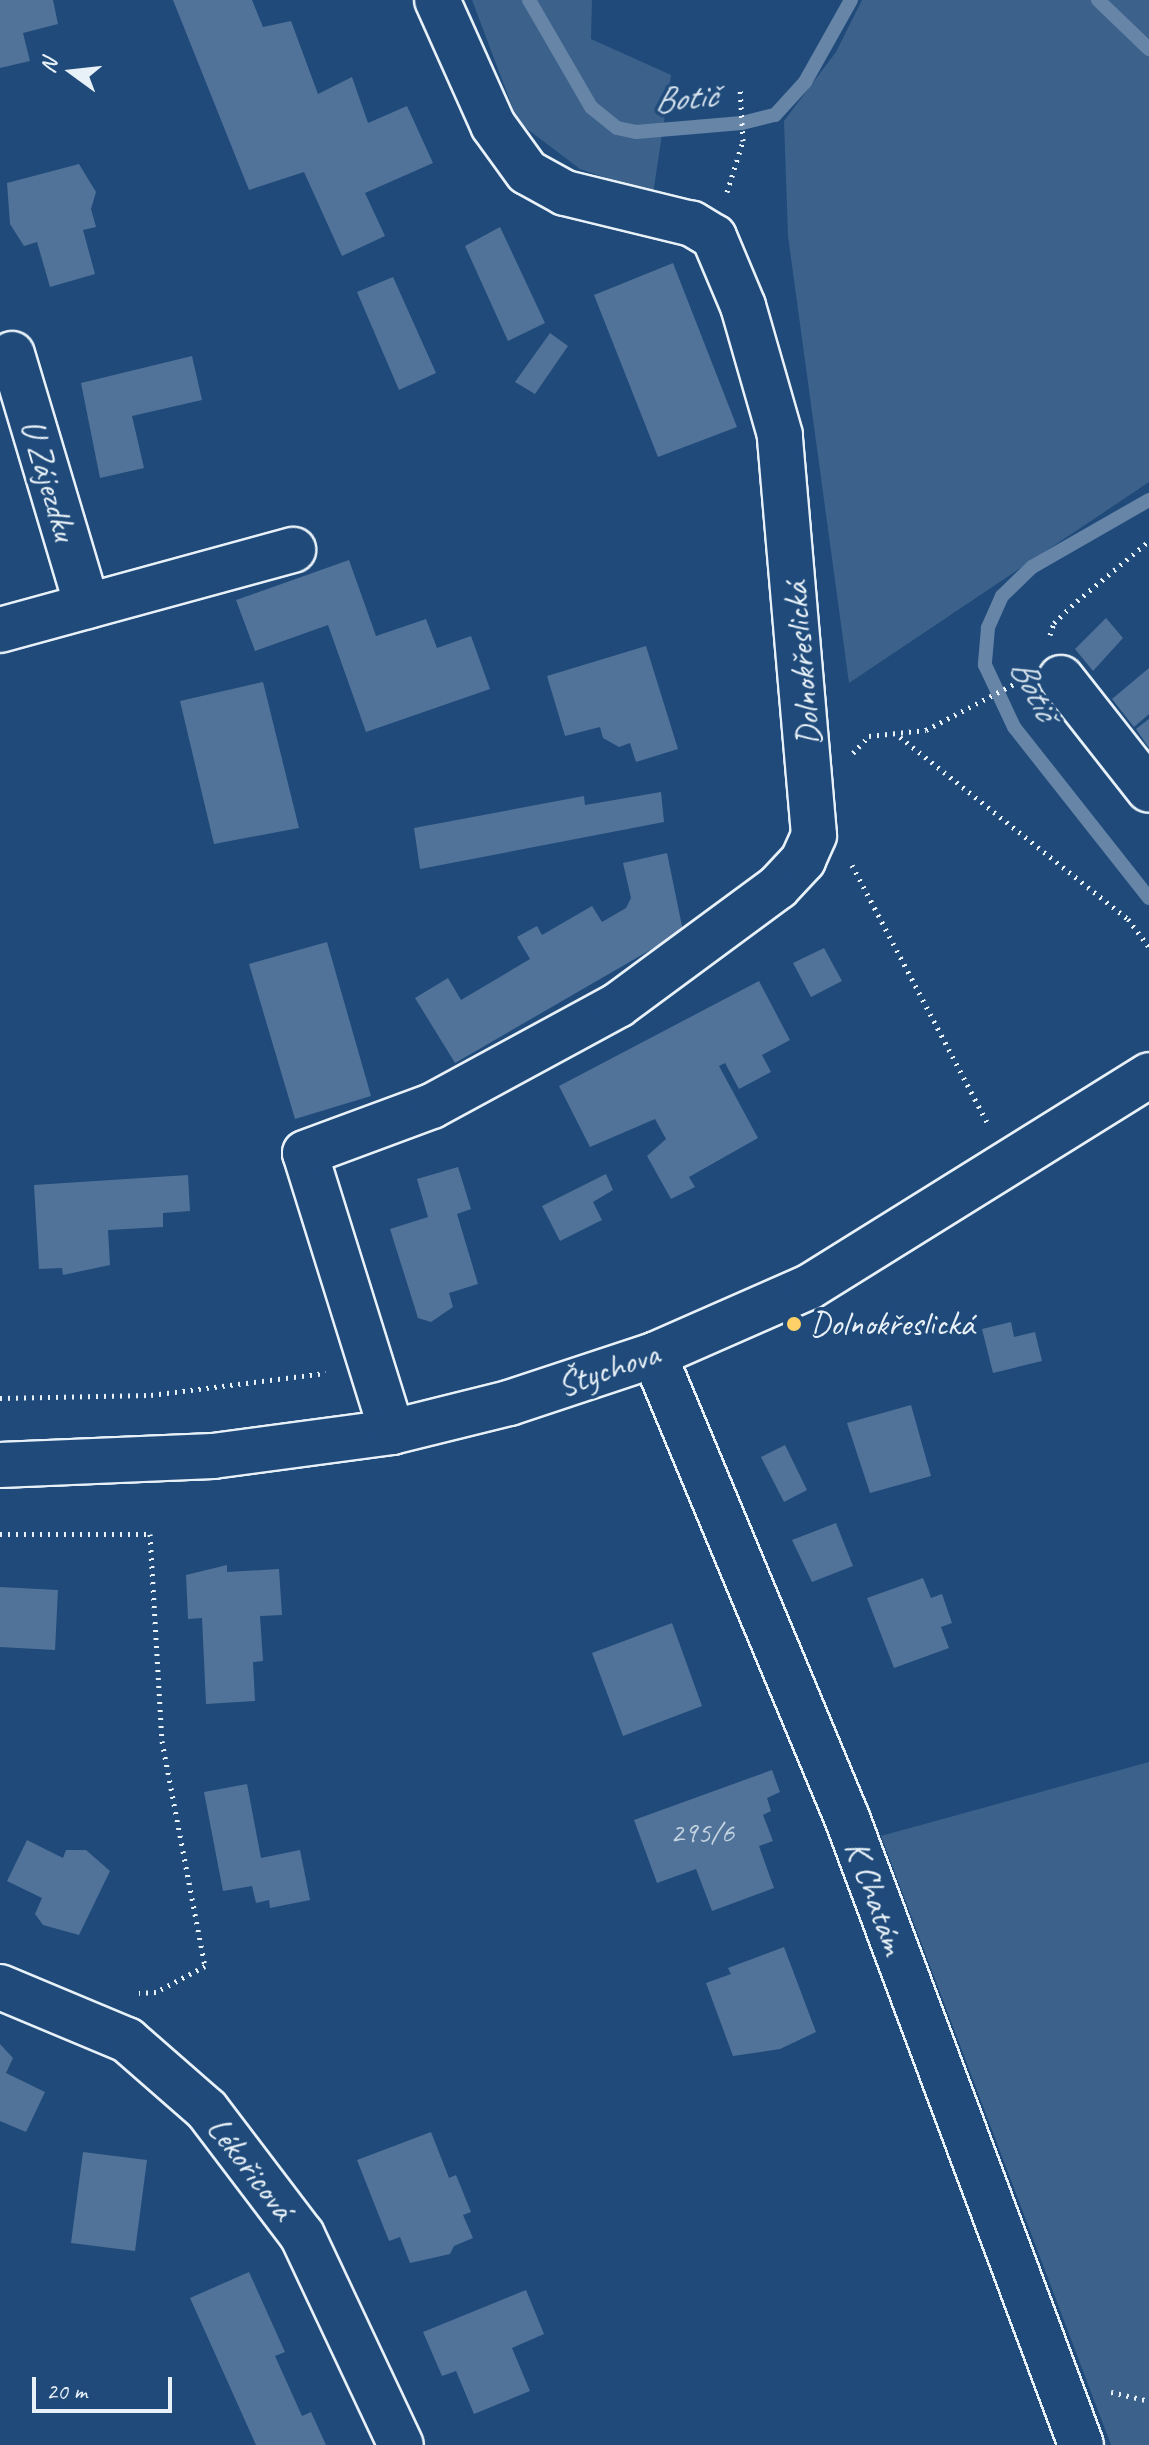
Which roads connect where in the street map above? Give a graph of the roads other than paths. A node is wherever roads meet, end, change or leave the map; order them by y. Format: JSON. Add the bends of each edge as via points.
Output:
{"nodes":[{"id":1,"x":437,"y":0,"type":"edge"},
{"id":2,"x":12,"y":354,"type":"dead end"},
{"id":3,"x":293,"y":550,"type":"dead end"},
{"id":4,"x":87,"y":606,"type":"junction"},
{"id":5,"x":0,"y":630,"type":"edge"},
{"id":6,"x":1044,"y":669,"type":"road end"},
{"id":7,"x":1149,"y":790,"type":"edge"},
{"id":8,"x":1149,"y":1075,"type":"edge"},
{"id":9,"x":654,"y":1355,"type":"junction"},
{"id":10,"x":392,"y":1432,"type":"junction"},
{"id":11,"x":0,"y":1465,"type":"edge"},
{"id":12,"x":0,"y":1987,"type":"edge"},
{"id":13,"x":401,"y":2445,"type":"edge"},
{"id":14,"x":1081,"y":2445,"type":"edge"}],
"edges":[{"from":1,"to":10,"type":"street","name":"Dolnokřeslická","via":[[493,125],[527,172],[565,193],[692,224],[714,237],[743,306],[780,435],[814,835],[803,860],[778,887],[618,1005],[432,1106],[305,1153]]},
{"from":2,"to":4,"type":"street","name":"U Zájezdku"},
{"from":3,"to":4,"type":"street"},
{"from":4,"to":5,"type":"street"},
{"from":6,"to":7,"type":"street"},
{"from":8,"to":9,"type":"street","name":"Štychova","via":[[809,1287]]},
{"from":9,"to":10,"type":"street","name":"Štychova","via":[[509,1403]]},
{"from":9,"to":14,"type":"street","name":"K Chatám","via":[[847,1818]]},
{"from":10,"to":11,"type":"street","name":"Štychova","via":[[213,1456]]},
{"from":12,"to":13,"type":"street","name":"Lékořicová","via":[[127,2040],[207,2110],[302,2235]]}]}
